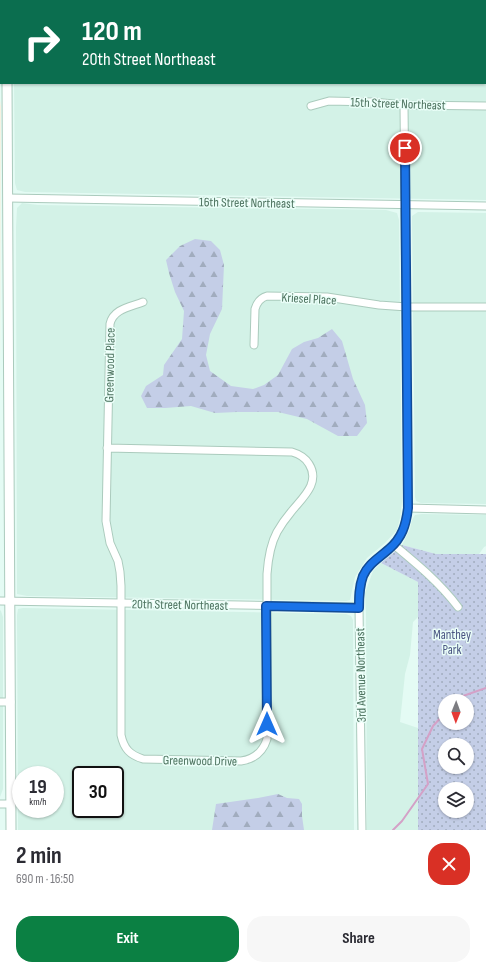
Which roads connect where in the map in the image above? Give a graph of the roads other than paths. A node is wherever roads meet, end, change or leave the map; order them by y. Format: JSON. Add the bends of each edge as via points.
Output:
{"nodes":[{"id":1,"x":5,"y":89,"type":"edge"},
{"id":2,"x":404,"y":105,"type":"junction"},
{"id":3,"x":311,"y":106,"type":"dead end"},
{"id":4,"x":486,"y":106,"type":"edge"},
{"id":5,"x":8,"y":198,"type":"junction"},
{"id":6,"x":406,"y":204,"type":"junction"},
{"id":7,"x":486,"y":206,"type":"edge"},
{"id":8,"x":143,"y":302,"type":"dead end"},
{"id":9,"x":407,"y":306,"type":"junction"},
{"id":10,"x":486,"y":308,"type":"edge"},
{"id":11,"x":254,"y":345,"type":"dead end"},
{"id":12,"x":107,"y":448,"type":"junction"},
{"id":13,"x":408,"y":508,"type":"junction"},
{"id":14,"x":486,"y":510,"type":"edge"},
{"id":15,"x":394,"y":545,"type":"junction"},
{"id":16,"x":0,"y":601,"type":"edge"},
{"id":17,"x":10,"y":601,"type":"junction"},
{"id":18,"x":121,"y":603,"type":"junction"},
{"id":19,"x":266,"y":606,"type":"junction"},
{"id":20,"x":458,"y":607,"type":"dead end"},
{"id":21,"x":359,"y":608,"type":"junction"},
{"id":22,"x":0,"y":702,"type":"edge"},
{"id":23,"x":11,"y":702,"type":"junction"},
{"id":24,"x":0,"y":804,"type":"edge"},
{"id":25,"x":11,"y":804,"type":"junction"},
{"id":26,"x":11,"y":830,"type":"edge"},
{"id":27,"x":362,"y":830,"type":"edge"}],
"edges":[{"from":1,"to":5,"type":"street"},
{"from":2,"to":3,"type":"street","name":"15th Street Northeast","via":[[329,101]]},
{"from":2,"to":4,"type":"street","name":"15th Street Northeast"},
{"from":2,"to":6,"type":"street","name":"3rd Avenue Northeast"},
{"from":5,"to":6,"type":"street","name":"16th Street Northeast"},
{"from":5,"to":17,"type":"street"},
{"from":6,"to":7,"type":"street","name":"16th Street Northeast"},
{"from":6,"to":9,"type":"street","name":"3rd Avenue Northeast"},
{"from":8,"to":12,"type":"street","name":"Greenwood Place","via":[[118,311],[111,319]]},
{"from":9,"to":10,"type":"street"},
{"from":9,"to":11,"type":"street","name":"Kriesel Place","via":[[378,305],[327,297],[267,296],[256,304]]},
{"from":9,"to":13,"type":"street","name":"3rd Avenue Northeast"},
{"from":12,"to":18,"type":"street","name":"Greenwood Drive","via":[[106,521],[109,538],[118,561]]},
{"from":12,"to":19,"type":"street","name":"Greenwood Drive","via":[[292,452],[303,456],[311,467],[313,480],[308,492],[277,532],[270,551]]},
{"from":13,"to":14,"type":"street"},
{"from":13,"to":15,"type":"street","name":"3rd Avenue Northeast","via":[[404,531]]},
{"from":15,"to":20,"type":"street","via":[[422,567]]},
{"from":15,"to":21,"type":"street","name":"3rd Avenue Northeast","via":[[368,567],[360,585]]},
{"from":16,"to":17,"type":"street","name":"20th Street Northeast"},
{"from":17,"to":18,"type":"street","name":"20th Street Northeast"},
{"from":17,"to":23,"type":"street"},
{"from":18,"to":19,"type":"street","name":"20th Street Northeast"},
{"from":18,"to":19,"type":"street","name":"Greenwood Drive","via":[[122,741],[130,753],[143,759],[246,760],[253,758],[262,750],[267,739]]},
{"from":19,"to":21,"type":"street","name":"20th Street Northeast"},
{"from":21,"to":27,"type":"street","name":"3rd Avenue Northeast"},
{"from":22,"to":23,"type":"street"},
{"from":23,"to":25,"type":"street"},
{"from":24,"to":25,"type":"street"},
{"from":25,"to":26,"type":"street"}]}
